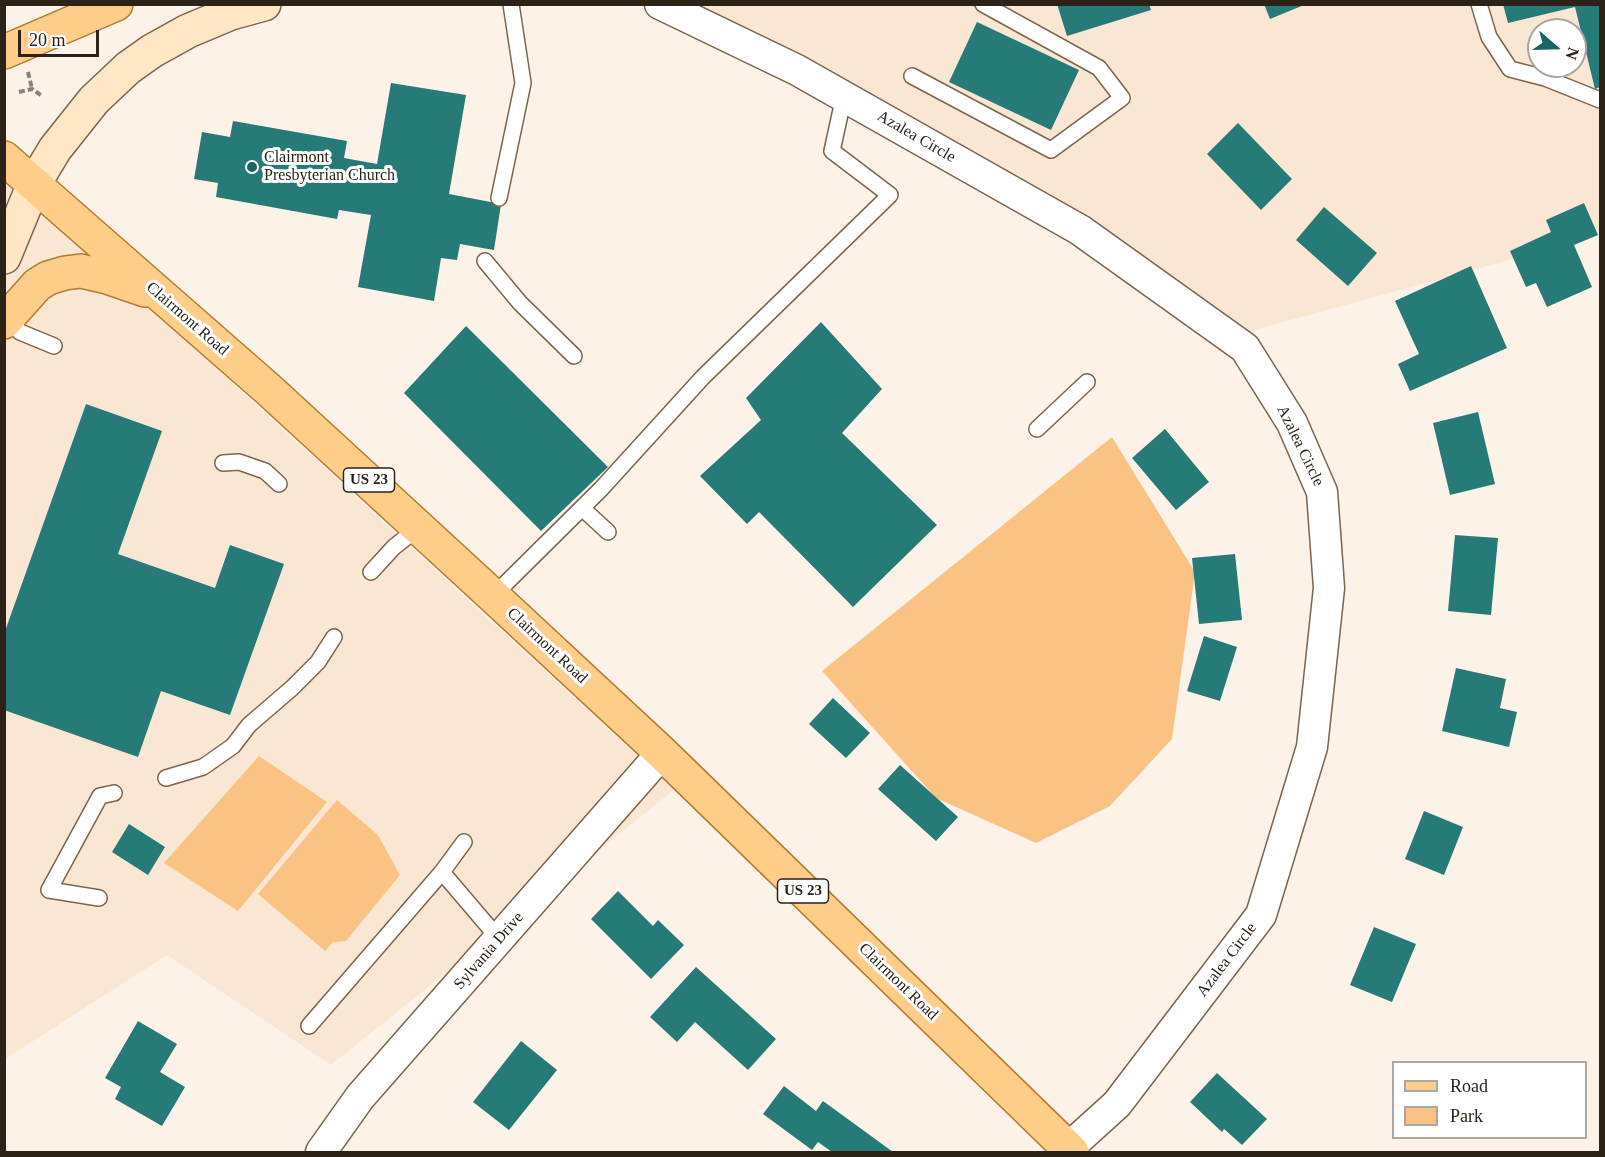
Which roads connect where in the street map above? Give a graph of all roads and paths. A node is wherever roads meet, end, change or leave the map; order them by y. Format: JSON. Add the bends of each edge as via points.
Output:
{"nodes":[{"id":1,"x":116,"y":4,"type":"edge"},
{"id":2,"x":264,"y":4,"type":"edge"},
{"id":3,"x":512,"y":4,"type":"edge"},
{"id":4,"x":660,"y":4,"type":"edge"},
{"id":5,"x":707,"y":4,"type":"edge"},
{"id":6,"x":983,"y":4,"type":"edge"},
{"id":7,"x":1479,"y":4,"type":"edge"},
{"id":8,"x":724,"y":36,"type":"junction"},
{"id":9,"x":4,"y":52,"type":"edge"},
{"id":10,"x":912,"y":76,"type":"dead end"},
{"id":11,"x":19,"y":92,"type":"dead end"},
{"id":12,"x":42,"y":96,"type":"dead end"},
{"id":13,"x":844,"y":96,"type":"junction"},
{"id":14,"x":1600,"y":100,"type":"edge"},
{"id":15,"x":4,"y":158,"type":"edge"},
{"id":16,"x":34,"y":184,"type":"junction"},
{"id":17,"x":499,"y":198,"type":"dead end"},
{"id":18,"x":4,"y":257,"type":"edge"},
{"id":19,"x":485,"y":261,"type":"dead end"},
{"id":20,"x":161,"y":296,"type":"junction"},
{"id":21,"x":10,"y":315,"type":"edge"},
{"id":22,"x":54,"y":346,"type":"dead end"},
{"id":23,"x":574,"y":356,"type":"dead end"},
{"id":24,"x":1087,"y":382,"type":"dead end"},
{"id":25,"x":1037,"y":429,"type":"dead end"},
{"id":26,"x":223,"y":463,"type":"dead end"},
{"id":27,"x":279,"y":484,"type":"dead end"},
{"id":28,"x":582,"y":508,"type":"junction"},
{"id":29,"x":418,"y":528,"type":"junction"},
{"id":30,"x":608,"y":532,"type":"dead end"},
{"id":31,"x":371,"y":572,"type":"dead end"},
{"id":32,"x":493,"y":596,"type":"junction"},
{"id":33,"x":334,"y":637,"type":"dead end"},
{"id":34,"x":662,"y":753,"type":"junction"},
{"id":35,"x":166,"y":778,"type":"dead end"},
{"id":36,"x":114,"y":793,"type":"dead end"},
{"id":37,"x":464,"y":842,"type":"dead end"},
{"id":38,"x":442,"y":873,"type":"junction"},
{"id":39,"x":99,"y":897,"type":"dead end"},
{"id":40,"x":499,"y":939,"type":"junction"},
{"id":41,"x":309,"y":1026,"type":"dead end"},
{"id":42,"x":1068,"y":1151,"type":"edge"},
{"id":43,"x":321,"y":1152,"type":"edge"}],
"edges":[{"from":1,"to":9,"type":"main road"},
{"from":2,"to":16,"type":"main road","via":[[188,31],[128,68],[82,113]]},
{"from":3,"to":17,"type":"lane","via":[[523,83]]},
{"from":4,"to":8,"type":"street","name":"Azalea Circle"},
{"from":5,"to":8,"type":"street"},
{"from":6,"to":10,"type":"lane","via":[[1099,68],[1122,98],[1051,150]]},
{"from":7,"to":14,"type":"lane","via":[[1489,37],[1510,69]]},
{"from":8,"to":13,"type":"street","name":"Azalea Circle"},
{"from":11,"to":12,"type":"path","via":[[32,89]]},
{"from":13,"to":28,"type":"lane","via":[[832,150],[891,195],[703,377]]},
{"from":13,"to":42,"type":"street","name":"Azalea Circle","via":[[1080,230],[1245,348],[1292,423],[1322,492],[1329,588],[1312,747],[1261,915],[1117,1104]]},
{"from":15,"to":16,"type":"main road","name":"Clairmont Road","number":"US 23"},
{"from":16,"to":18,"type":"main road"},
{"from":16,"to":20,"type":"main road","name":"Clairmont Road","number":"US 23"},
{"from":19,"to":23,"type":"lane","via":[[520,303]]},
{"from":20,"to":21,"type":"main road","via":[[81,271],[48,278],[29,292]]},
{"from":20,"to":29,"type":"main road","name":"Clairmont Road","number":"US 23"},
{"from":21,"to":22,"type":"lane","via":[[20,332]]},
{"from":24,"to":25,"type":"lane"},
{"from":26,"to":27,"type":"lane","via":[[239,462],[265,471]]},
{"from":28,"to":30,"type":"lane"},
{"from":28,"to":32,"type":"lane"},
{"from":29,"to":31,"type":"lane"},
{"from":29,"to":32,"type":"main road","name":"Clairmont Road","number":"US 23"},
{"from":32,"to":34,"type":"main road","name":"Clairmont Road","number":"US 23"},
{"from":33,"to":35,"type":"lane","via":[[318,662],[249,725],[233,746],[203,767]]},
{"from":34,"to":40,"type":"street","name":"Sylvania Drive"},
{"from":34,"to":42,"type":"main road","name":"Clairmont Road","number":"US 23"},
{"from":36,"to":39,"type":"lane","via":[[100,796],[49,890]]},
{"from":37,"to":38,"type":"lane"},
{"from":38,"to":40,"type":"lane"},
{"from":38,"to":41,"type":"lane"},
{"from":40,"to":43,"type":"street","name":"Sylvania Drive","via":[[360,1097]]}]}
